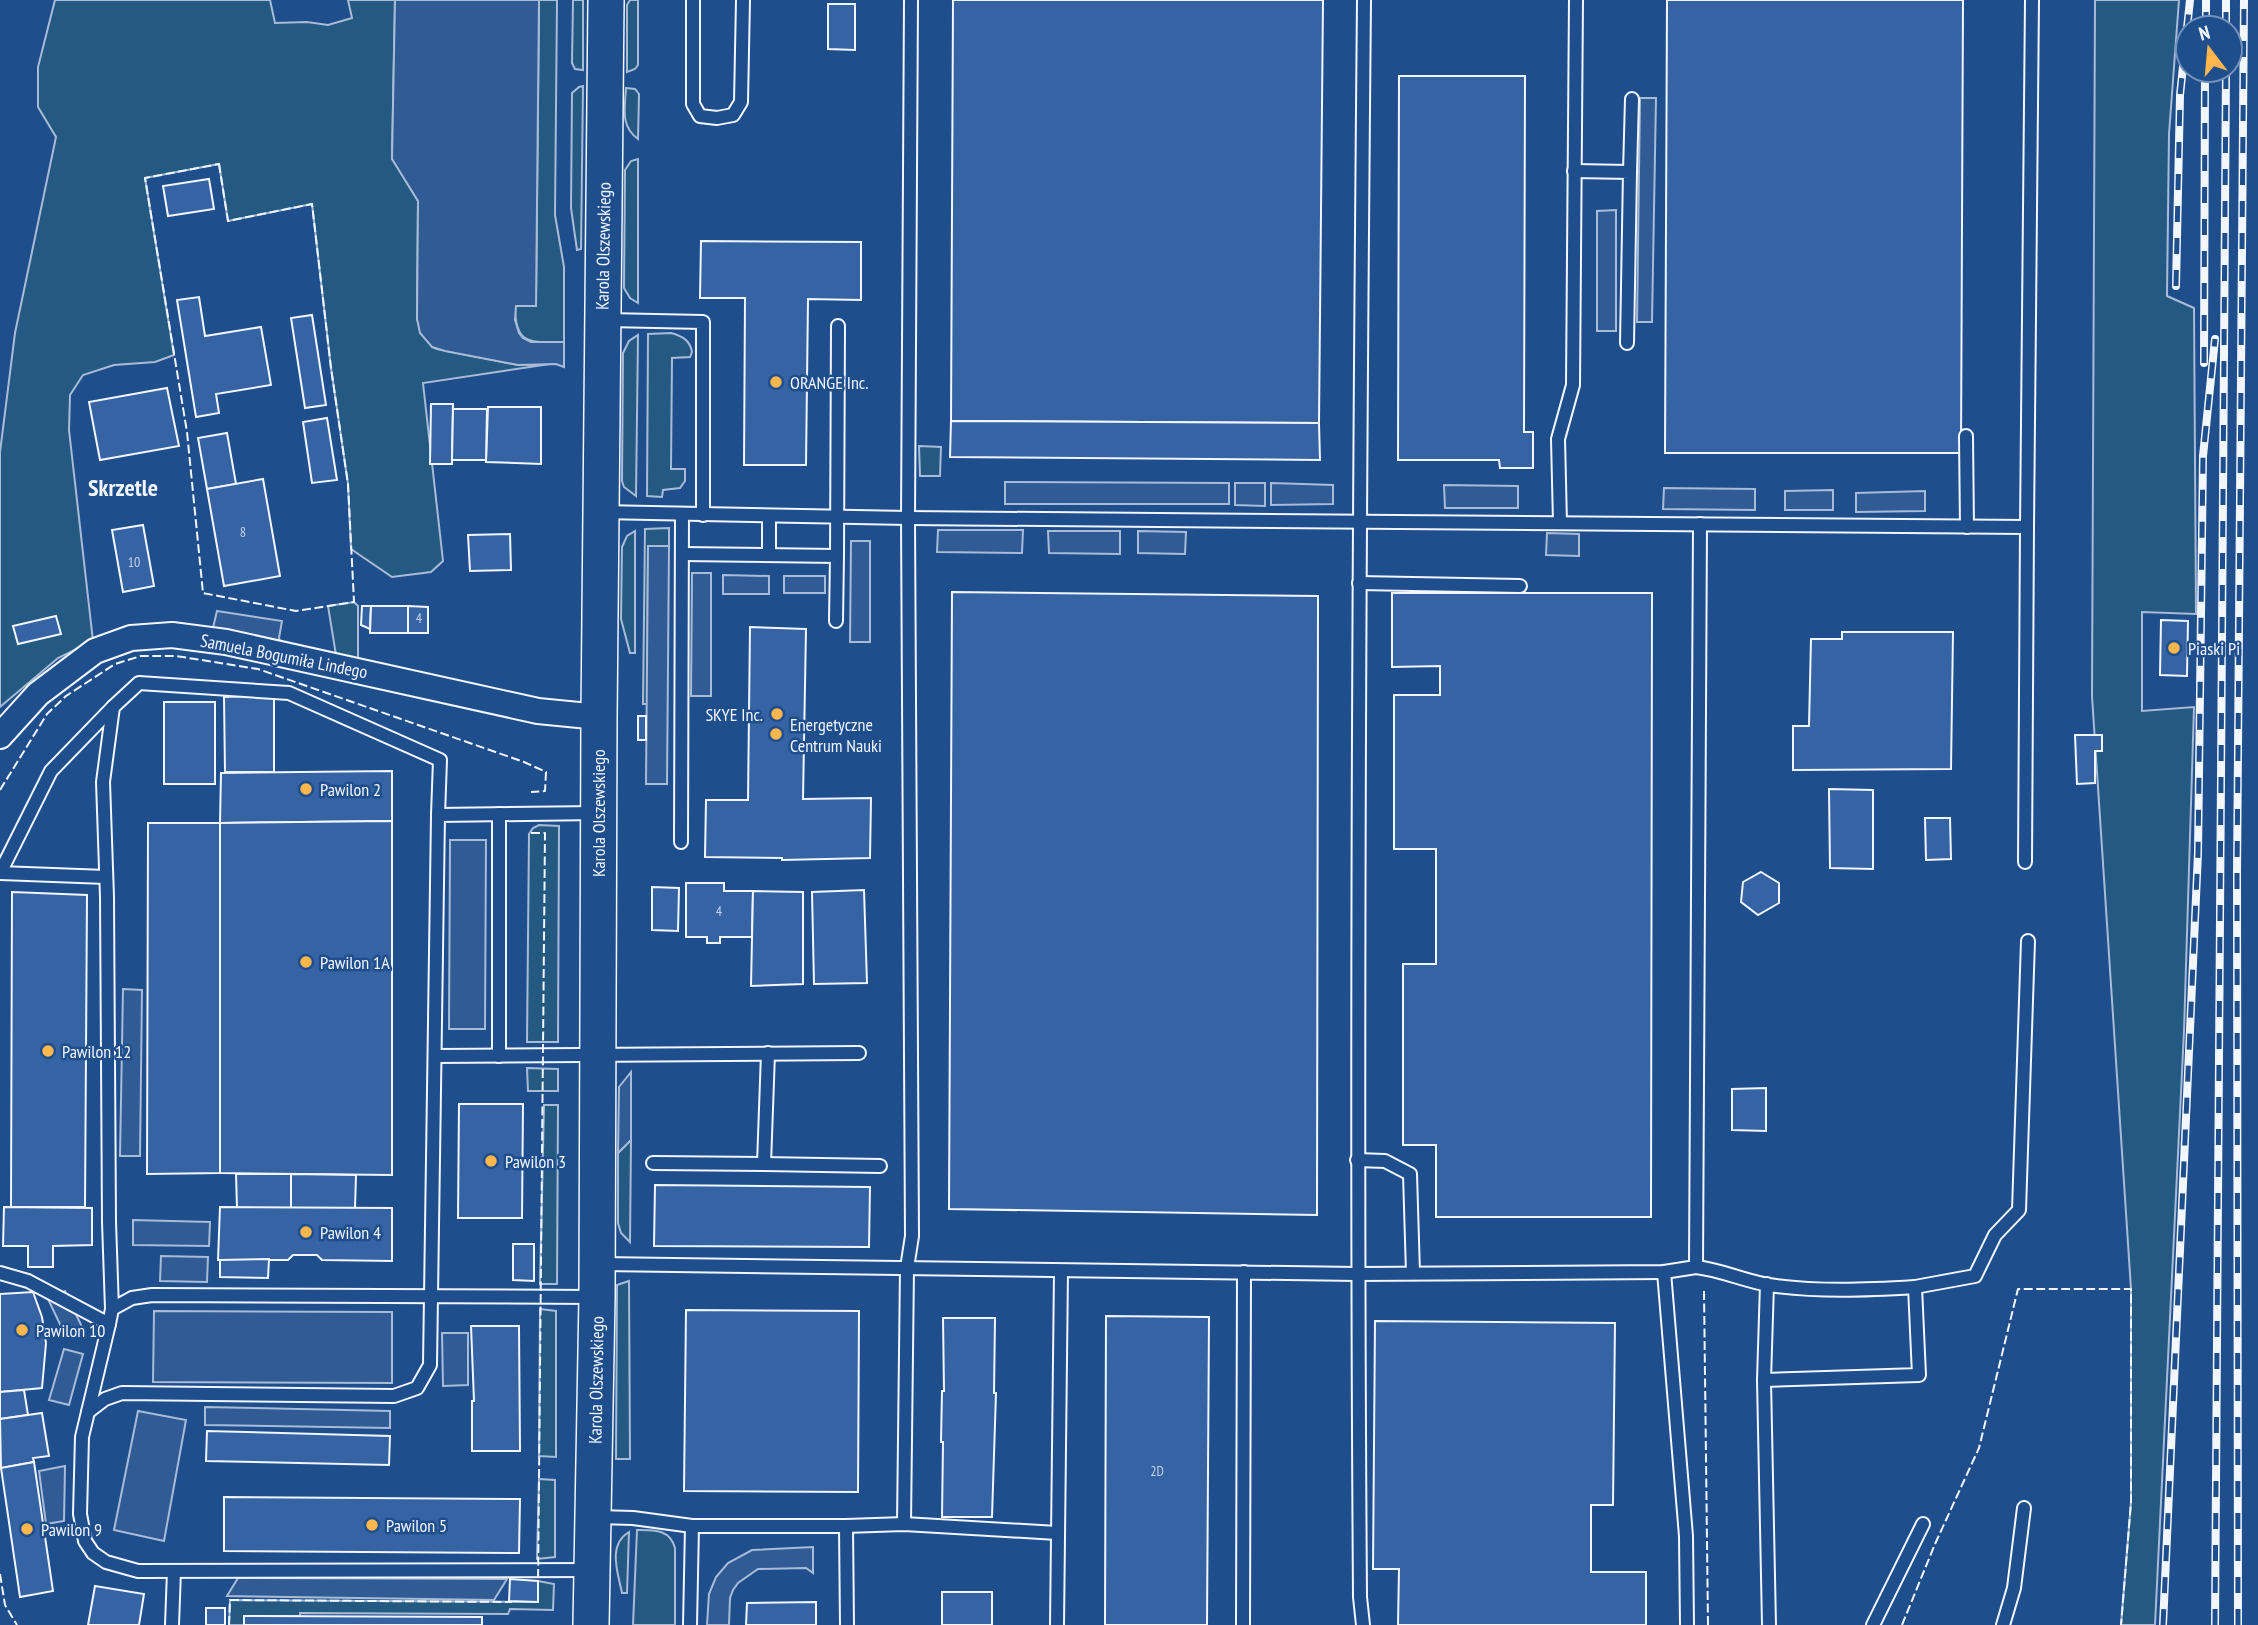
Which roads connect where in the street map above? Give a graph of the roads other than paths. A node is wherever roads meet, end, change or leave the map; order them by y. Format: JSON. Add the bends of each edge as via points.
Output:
{"nodes":[{"id":1,"x":606,"y":0,"type":"edge"},
{"id":2,"x":693,"y":0,"type":"edge"},
{"id":3,"x":743,"y":0,"type":"edge"},
{"id":4,"x":911,"y":0,"type":"edge"},
{"id":5,"x":1364,"y":0,"type":"edge"},
{"id":6,"x":1576,"y":0,"type":"edge"},
{"id":7,"x":2032,"y":0,"type":"edge"},
{"id":8,"x":1632,"y":99,"type":"dead end"},
{"id":9,"x":1574,"y":171,"type":"junction"},
{"id":10,"x":1630,"y":172,"type":"junction"},
{"id":11,"x":603,"y":320,"type":"junction"},
{"id":12,"x":838,"y":326,"type":"dead end"},
{"id":13,"x":1627,"y":343,"type":"dead end"},
{"id":14,"x":1966,"y":436,"type":"dead end"},
{"id":15,"x":601,"y":512,"type":"junction"},
{"id":16,"x":682,"y":514,"type":"junction"},
{"id":17,"x":703,"y":514,"type":"junction"},
{"id":18,"x":769,"y":516,"type":"junction"},
{"id":19,"x":837,"y":517,"type":"junction"},
{"id":20,"x":908,"y":518,"type":"junction"},
{"id":21,"x":1359,"y":522,"type":"junction"},
{"id":22,"x":1560,"y":523,"type":"junction"},
{"id":23,"x":1700,"y":524,"type":"junction"},
{"id":24,"x":1967,"y":527,"type":"junction"},
{"id":25,"x":2027,"y":527,"type":"junction"},
{"id":26,"x":682,"y":554,"type":"junction"},
{"id":27,"x":769,"y":555,"type":"junction"},
{"id":28,"x":837,"y":556,"type":"junction"},
{"id":29,"x":1359,"y":583,"type":"junction"},
{"id":30,"x":1520,"y":586,"type":"dead end"},
{"id":31,"x":836,"y":621,"type":"dead end"},
{"id":32,"x":113,"y":707,"type":"junction"},
{"id":33,"x":599,"y":717,"type":"junction"},
{"id":34,"x":0,"y":736,"type":"edge"},
{"id":35,"x":598,"y":813,"type":"junction"},
{"id":36,"x":499,"y":814,"type":"junction"},
{"id":37,"x":438,"y":815,"type":"junction"},
{"id":38,"x":681,"y":842,"type":"dead end"},
{"id":39,"x":2025,"y":862,"type":"dead end"},
{"id":40,"x":0,"y":873,"type":"edge"},
{"id":41,"x":106,"y":877,"type":"junction"},
{"id":42,"x":2028,"y":941,"type":"dead end"},
{"id":43,"x":859,"y":1052,"type":"dead end"},
{"id":44,"x":768,"y":1053,"type":"junction"},
{"id":45,"x":596,"y":1054,"type":"junction"},
{"id":46,"x":436,"y":1056,"type":"junction"},
{"id":47,"x":499,"y":1056,"type":"junction"},
{"id":48,"x":1357,"y":1160,"type":"junction"},
{"id":49,"x":653,"y":1163,"type":"dead end"},
{"id":50,"x":764,"y":1164,"type":"junction"},
{"id":51,"x":880,"y":1166,"type":"dead end"},
{"id":52,"x":1696,"y":1267,"type":"junction"},
{"id":53,"x":907,"y":1268,"type":"junction"},
{"id":54,"x":1061,"y":1271,"type":"junction"},
{"id":55,"x":1244,"y":1272,"type":"junction"},
{"id":56,"x":1664,"y":1272,"type":"junction"},
{"id":57,"x":0,"y":1273,"type":"edge"},
{"id":58,"x":1413,"y":1273,"type":"junction"},
{"id":59,"x":1357,"y":1274,"type":"junction"},
{"id":60,"x":597,"y":1280,"type":"junction"},
{"id":61,"x":1767,"y":1284,"type":"junction"},
{"id":62,"x":1915,"y":1287,"type":"junction"},
{"id":63,"x":430,"y":1295,"type":"junction"},
{"id":64,"x":112,"y":1309,"type":"junction"},
{"id":65,"x":109,"y":1324,"type":"junction"},
{"id":66,"x":1764,"y":1380,"type":"junction"},
{"id":67,"x":88,"y":1412,"type":"junction"},
{"id":68,"x":2024,"y":1508,"type":"dead end"},
{"id":69,"x":594,"y":1517,"type":"junction"},
{"id":70,"x":904,"y":1524,"type":"junction"},
{"id":71,"x":1923,"y":1524,"type":"dead end"},
{"id":72,"x":692,"y":1526,"type":"junction"},
{"id":73,"x":846,"y":1526,"type":"junction"},
{"id":74,"x":1057,"y":1533,"type":"junction"},
{"id":75,"x":593,"y":1570,"type":"junction"},
{"id":76,"x":174,"y":1571,"type":"junction"},
{"id":77,"x":172,"y":1625,"type":"edge"},
{"id":78,"x":591,"y":1625,"type":"edge"},
{"id":79,"x":690,"y":1625,"type":"edge"},
{"id":80,"x":847,"y":1625,"type":"edge"},
{"id":81,"x":1057,"y":1625,"type":"edge"},
{"id":82,"x":1243,"y":1625,"type":"edge"},
{"id":83,"x":1363,"y":1625,"type":"edge"},
{"id":84,"x":1687,"y":1625,"type":"edge"},
{"id":85,"x":1769,"y":1625,"type":"edge"},
{"id":86,"x":1873,"y":1625,"type":"edge"},
{"id":87,"x":2003,"y":1625,"type":"edge"}],
"edges":[{"from":1,"to":11,"type":"street","name":"Karola Olszewskiego"},
{"from":2,"to":3,"type":"lane","via":[[693,104],[700,116],[717,118],[733,115],[741,102]]},
{"from":4,"to":20,"type":"lane"},
{"from":5,"to":21,"type":"lane"},
{"from":6,"to":9,"type":"lane"},
{"from":7,"to":25,"type":"lane"},
{"from":8,"to":10,"type":"lane"},
{"from":9,"to":10,"type":"lane"},
{"from":9,"to":22,"type":"lane","via":[[1573,385],[1558,439]]},
{"from":10,"to":13,"type":"lane"},
{"from":11,"to":15,"type":"street","name":"Karola Olszewskiego"},
{"from":11,"to":17,"type":"lane","via":[[703,322]]},
{"from":12,"to":19,"type":"lane"},
{"from":14,"to":24,"type":"lane"},
{"from":15,"to":16,"type":"lane"},
{"from":15,"to":33,"type":"street","name":"Karola Olszewskiego"},
{"from":16,"to":17,"type":"lane"},
{"from":16,"to":26,"type":"lane"},
{"from":17,"to":18,"type":"lane"},
{"from":18,"to":19,"type":"lane"},
{"from":18,"to":27,"type":"lane"},
{"from":19,"to":20,"type":"lane"},
{"from":19,"to":28,"type":"lane"},
{"from":20,"to":21,"type":"lane"},
{"from":20,"to":53,"type":"lane","via":[[912,1236]]},
{"from":21,"to":22,"type":"lane"},
{"from":21,"to":29,"type":"lane"},
{"from":22,"to":23,"type":"lane"},
{"from":23,"to":24,"type":"lane"},
{"from":23,"to":52,"type":"lane"},
{"from":24,"to":25,"type":"lane"},
{"from":25,"to":39,"type":"lane"},
{"from":26,"to":27,"type":"lane"},
{"from":26,"to":38,"type":"lane"},
{"from":27,"to":28,"type":"lane"},
{"from":28,"to":31,"type":"lane"},
{"from":29,"to":30,"type":"lane"},
{"from":29,"to":48,"type":"lane"},
{"from":32,"to":37,"type":"lane","via":[[139,683],[289,693],[440,761]]},
{"from":32,"to":40,"type":"lane","via":[[51,771]]},
{"from":32,"to":41,"type":"lane","via":[[103,782]]},
{"from":33,"to":34,"type":"street","name":"Samuela Bogumiła Lindego","via":[[538,711],[240,645],[172,635],[131,638],[95,651],[38,694]]},
{"from":33,"to":35,"type":"street","name":"Karola Olszewskiego"},
{"from":35,"to":36,"type":"lane"},
{"from":35,"to":45,"type":"street","name":"Karola Olszewskiego"},
{"from":36,"to":37,"type":"lane"},
{"from":36,"to":47,"type":"lane"},
{"from":37,"to":46,"type":"lane"},
{"from":40,"to":41,"type":"lane"},
{"from":41,"to":64,"type":"lane"},
{"from":42,"to":62,"type":"lane","via":[[2019,1210],[1995,1235],[1975,1276]]},
{"from":43,"to":44,"type":"lane"},
{"from":44,"to":45,"type":"lane"},
{"from":44,"to":50,"type":"lane"},
{"from":45,"to":47,"type":"lane"},
{"from":45,"to":60,"type":"street","name":"Karola Olszewskiego"},
{"from":46,"to":47,"type":"lane"},
{"from":46,"to":63,"type":"lane"},
{"from":48,"to":58,"type":"lane","via":[[1385,1161],[1410,1174]]},
{"from":48,"to":59,"type":"lane"},
{"from":49,"to":50,"type":"lane"},
{"from":50,"to":51,"type":"lane"},
{"from":52,"to":56,"type":"lane"},
{"from":52,"to":61,"type":"lane"},
{"from":53,"to":54,"type":"lane"},
{"from":53,"to":60,"type":"lane"},
{"from":53,"to":70,"type":"lane"},
{"from":54,"to":55,"type":"lane"},
{"from":54,"to":74,"type":"lane"},
{"from":55,"to":59,"type":"lane"},
{"from":55,"to":82,"type":"lane"},
{"from":56,"to":58,"type":"lane"},
{"from":56,"to":84,"type":"lane","via":[[1686,1536]]},
{"from":57,"to":65,"type":"lane","via":[[28,1280]]},
{"from":58,"to":59,"type":"lane"},
{"from":59,"to":83,"type":"lane"},
{"from":60,"to":63,"type":"lane"},
{"from":60,"to":69,"type":"street","name":"Karola Olszewskiego"},
{"from":61,"to":62,"type":"lane","via":[[1807,1289]]},
{"from":61,"to":66,"type":"lane"},
{"from":62,"to":66,"type":"lane","via":[[1919,1375]]},
{"from":63,"to":64,"type":"lane","via":[[152,1295],[132,1298]]},
{"from":63,"to":67,"type":"lane","via":[[430,1365],[417,1388],[394,1396],[122,1392]]},
{"from":64,"to":65,"type":"lane"},
{"from":65,"to":67,"type":"lane"},
{"from":66,"to":85,"type":"lane"},
{"from":67,"to":76,"type":"lane","via":[[82,1437],[79,1514],[85,1541],[93,1553],[121,1568]]},
{"from":68,"to":87,"type":"lane","via":[[2014,1588]]},
{"from":69,"to":72,"type":"lane"},
{"from":69,"to":75,"type":"street","name":"Karola Olszewskiego"},
{"from":70,"to":73,"type":"lane"},
{"from":70,"to":74,"type":"lane"},
{"from":71,"to":86,"type":"lane"},
{"from":72,"to":73,"type":"lane"},
{"from":72,"to":79,"type":"lane"},
{"from":73,"to":80,"type":"lane"},
{"from":74,"to":81,"type":"lane"},
{"from":75,"to":76,"type":"lane"},
{"from":75,"to":78,"type":"street","name":"Karola Olszewskiego"},
{"from":76,"to":77,"type":"lane"}]}
